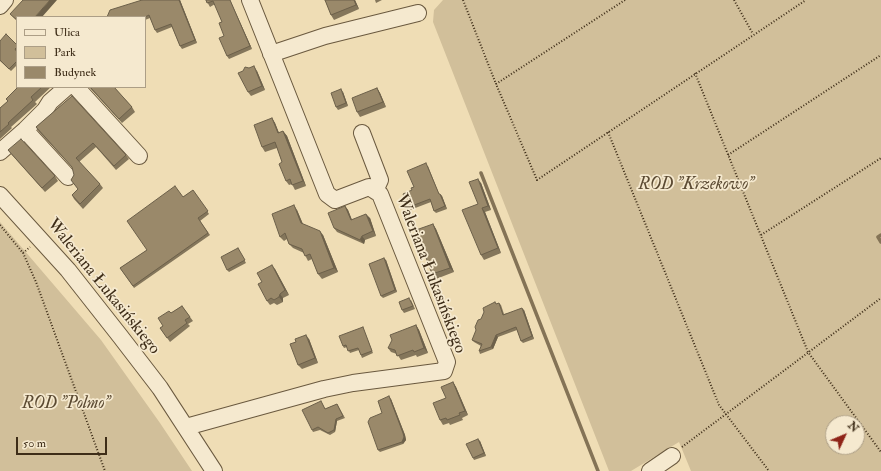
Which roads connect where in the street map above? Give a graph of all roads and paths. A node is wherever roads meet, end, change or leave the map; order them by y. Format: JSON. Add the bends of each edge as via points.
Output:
{"nodes":[{"id":1,"x":5,"y":0,"type":"edge"},
{"id":2,"x":250,"y":0,"type":"edge"},
{"id":3,"x":463,"y":0,"type":"edge"},
{"id":4,"x":625,"y":0,"type":"edge"},
{"id":5,"x":734,"y":0,"type":"edge"},
{"id":6,"x":806,"y":0,"type":"edge"},
{"id":7,"x":0,"y":6,"type":"edge"},
{"id":8,"x":418,"y":13,"type":"dead end"},
{"id":9,"x":754,"y":34,"type":"junction"},
{"id":10,"x":271,"y":54,"type":"junction"},
{"id":11,"x":881,"y":55,"type":"edge"},
{"id":12,"x":695,"y":73,"type":"junction"},
{"id":13,"x":496,"y":84,"type":"junction"},
{"id":14,"x":66,"y":88,"type":"edge"},
{"id":15,"x":77,"y":88,"type":"edge"},
{"id":16,"x":25,"y":130,"type":"junction"},
{"id":17,"x":608,"y":132,"type":"junction"},
{"id":18,"x":362,"y":133,"type":"dead end"},
{"id":19,"x":0,"y":152,"type":"edge"},
{"id":20,"x":728,"y":155,"type":"junction"},
{"id":21,"x":139,"y":156,"type":"dead end"},
{"id":22,"x":881,"y":158,"type":"edge"},
{"id":23,"x":68,"y":177,"type":"dead end"},
{"id":24,"x":375,"y":190,"type":"junction"},
{"id":25,"x":0,"y":196,"type":"edge"},
{"id":26,"x":0,"y":225,"type":"edge"},
{"id":27,"x":760,"y":235,"type":"junction"},
{"id":28,"x":26,"y":251,"type":"dead end"},
{"id":29,"x":23,"y":253,"type":"junction"},
{"id":30,"x":881,"y":298,"type":"edge"},
{"id":31,"x":808,"y":352,"type":"junction"},
{"id":32,"x":725,"y":413,"type":"junction"},
{"id":33,"x":186,"y":427,"type":"junction"},
{"id":34,"x":881,"y":452,"type":"edge"},
{"id":35,"x":672,"y":456,"type":"joint"},
{"id":36,"x":105,"y":471,"type":"edge"},
{"id":37,"x":214,"y":471,"type":"edge"},
{"id":38,"x":650,"y":471,"type":"edge"},
{"id":39,"x":768,"y":471,"type":"edge"}],
"edges":[{"from":1,"to":7,"type":"street"},
{"from":2,"to":10,"type":"street","name":"Waleriana Łukasińskiego"},
{"from":3,"to":13,"type":"path"},
{"from":4,"to":13,"type":"path"},
{"from":5,"to":9,"type":"path"},
{"from":6,"to":9,"type":"path"},
{"from":8,"to":10,"type":"street","via":[[325,36]]},
{"from":9,"to":12,"type":"path"},
{"from":10,"to":24,"type":"street","name":"Waleriana Łukasińskiego","via":[[327,194],[335,200],[370,187]]},
{"from":11,"to":20,"type":"path"},
{"from":12,"to":17,"type":"path"},
{"from":12,"to":20,"type":"path"},
{"from":13,"to":17,"type":"path","via":[[536,180]]},
{"from":14,"to":16,"type":"street"},
{"from":15,"to":21,"type":"street"},
{"from":16,"to":19,"type":"street"},
{"from":16,"to":23,"type":"street"},
{"from":17,"to":32,"type":"path","via":[[719,405]]},
{"from":18,"to":24,"type":"street","via":[[380,180]]},
{"from":20,"to":27,"type":"path"},
{"from":22,"to":27,"type":"path"},
{"from":24,"to":33,"type":"street","name":"Waleriana Łukasińskiego","via":[[380,194],[447,362],[444,371],[339,386]]},
{"from":25,"to":33,"type":"street","name":"Waleriana Łukasińskiego","via":[[85,291]]},
{"from":26,"to":29,"type":"path"},
{"from":27,"to":31,"type":"path"},
{"from":28,"to":29,"type":"path"},
{"from":29,"to":36,"type":"path"},
{"from":30,"to":31,"type":"path"},
{"from":31,"to":32,"type":"path"},
{"from":31,"to":34,"type":"path"},
{"from":32,"to":35,"type":"path"},
{"from":32,"to":39,"type":"path"},
{"from":33,"to":37,"type":"street","name":"Waleriana Łukasińskiego"},
{"from":35,"to":38,"type":"street"}]}
